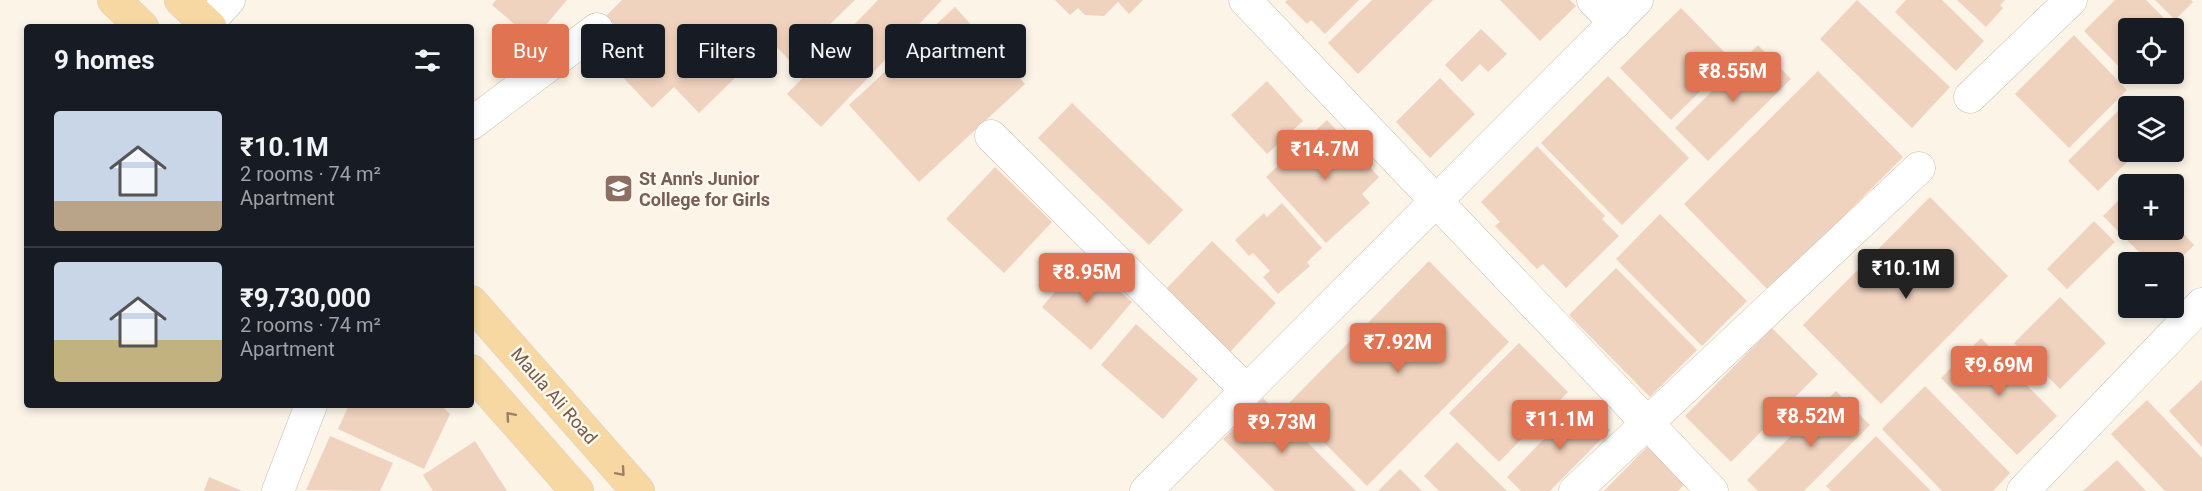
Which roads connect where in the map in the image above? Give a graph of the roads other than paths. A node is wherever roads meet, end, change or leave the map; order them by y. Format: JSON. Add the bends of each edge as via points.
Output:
{"nodes":[{"id":1,"x":114,"y":0,"type":"edge"},
{"id":2,"x":181,"y":0,"type":"edge"},
{"id":3,"x":230,"y":0,"type":"edge"},
{"id":4,"x":1245,"y":0,"type":"edge"},
{"id":5,"x":1593,"y":0,"type":"edge"},
{"id":6,"x":1637,"y":0,"type":"edge"},
{"id":7,"x":2071,"y":0,"type":"edge"},
{"id":8,"x":1615,"y":23,"type":"junction"},
{"id":9,"x":139,"y":24,"type":"edge"},
{"id":10,"x":206,"y":24,"type":"edge"},
{"id":11,"x":210,"y":24,"type":"edge"},
{"id":12,"x":581,"y":41,"type":"edge"},
{"id":13,"x":1970,"y":97,"type":"dead end"},
{"id":14,"x":474,"y":122,"type":"edge"},
{"id":15,"x":991,"y":136,"type":"dead end"},
{"id":16,"x":1919,"y":168,"type":"dead end"},
{"id":17,"x":1435,"y":202,"type":"junction"},
{"id":18,"x":2202,"y":304,"type":"edge"},
{"id":19,"x":474,"y":305,"type":"edge"},
{"id":20,"x":474,"y":374,"type":"edge"},
{"id":21,"x":1246,"y":390,"type":"junction"},
{"id":22,"x":310,"y":408,"type":"edge"},
{"id":23,"x":576,"y":420,"type":"junction"},
{"id":24,"x":1645,"y":423,"type":"junction"},
{"id":25,"x":540,"y":449,"type":"junction"},
{"id":26,"x":1705,"y":489,"type":"edge"},
{"id":27,"x":279,"y":491,"type":"edge"},
{"id":28,"x":577,"y":491,"type":"edge"},
{"id":29,"x":638,"y":491,"type":"edge"},
{"id":30,"x":1146,"y":491,"type":"edge"},
{"id":31,"x":1575,"y":491,"type":"edge"},
{"id":32,"x":2023,"y":491,"type":"edge"}],
"edges":[{"from":1,"to":9,"type":"main road"},
{"from":2,"to":10,"type":"main road"},
{"from":3,"to":11,"type":"street"},
{"from":4,"to":17,"type":"street"},
{"from":5,"to":8,"type":"street"},
{"from":6,"to":8,"type":"street"},
{"from":7,"to":13,"type":"street"},
{"from":8,"to":17,"type":"street"},
{"from":12,"to":14,"type":"street"},
{"from":15,"to":21,"type":"street"},
{"from":16,"to":24,"type":"street"},
{"from":17,"to":21,"type":"street"},
{"from":17,"to":24,"type":"street"},
{"from":18,"to":32,"type":"street"},
{"from":19,"to":23,"type":"main road","name":"Maula Ali Road"},
{"from":25,"to":20,"type":"main road","one_way":true},
{"from":21,"to":30,"type":"street"},
{"from":22,"to":27,"type":"street"},
{"from":23,"to":25,"type":"main road"},
{"from":23,"to":29,"type":"main road","name":"Maula Ali Road","one_way":true},
{"from":24,"to":26,"type":"street"},
{"from":24,"to":31,"type":"street"},
{"from":25,"to":28,"type":"main road"}]}
